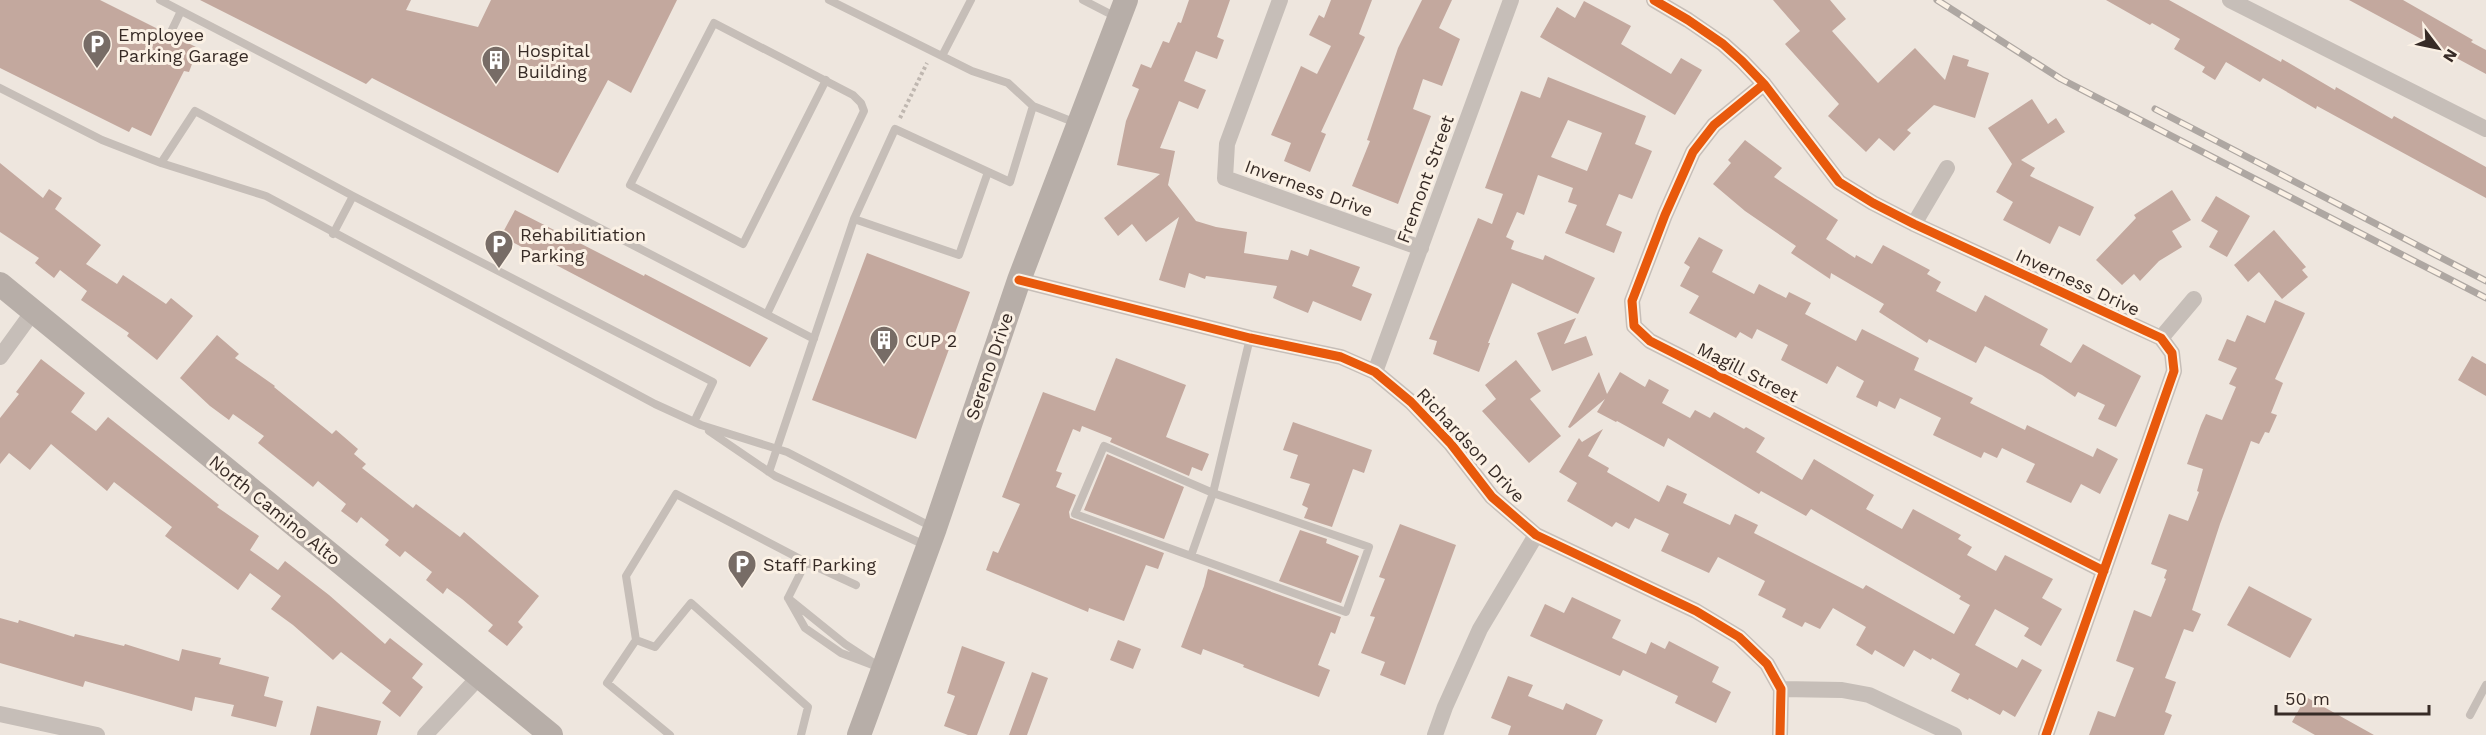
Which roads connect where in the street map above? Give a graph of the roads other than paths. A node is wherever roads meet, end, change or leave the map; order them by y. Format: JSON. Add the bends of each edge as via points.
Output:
{"nodes":[{"id":1,"x":160,"y":0,"type":"edge"},
{"id":2,"x":829,"y":0,"type":"edge"},
{"id":3,"x":971,"y":0,"type":"edge"},
{"id":4,"x":1083,"y":0,"type":"edge"},
{"id":5,"x":1280,"y":0,"type":"edge"},
{"id":6,"x":1511,"y":0,"type":"edge"},
{"id":7,"x":1654,"y":0,"type":"edge"},
{"id":8,"x":2230,"y":0,"type":"edge"},
{"id":9,"x":1122,"y":9,"type":"edge"},
{"id":10,"x":181,"y":11,"type":"junction"},
{"id":11,"x":170,"y":34,"type":"dead end"},
{"id":12,"x":942,"y":56,"type":"junction"},
{"id":13,"x":826,"y":80,"type":"junction"},
{"id":14,"x":1764,"y":84,"type":"junction"},
{"id":15,"x":0,"y":88,"type":"edge"},
{"id":16,"x":1033,"y":106,"type":"junction"},
{"id":17,"x":1079,"y":124,"type":"junction"},
{"id":18,"x":2486,"y":129,"type":"edge"},
{"id":19,"x":161,"y":163,"type":"junction"},
{"id":20,"x":1947,"y":168,"type":"dead end"},
{"id":21,"x":988,"y":172,"type":"junction"},
{"id":22,"x":352,"y":196,"type":"junction"},
{"id":23,"x":854,"y":219,"type":"junction"},
{"id":24,"x":1914,"y":224,"type":"junction"},
{"id":25,"x":333,"y":234,"type":"junction"},
{"id":26,"x":1421,"y":248,"type":"junction"},
{"id":27,"x":1018,"y":280,"type":"junction"},
{"id":28,"x":0,"y":284,"type":"edge"},
{"id":29,"x":2194,"y":299,"type":"dead end"},
{"id":30,"x":32,"y":313,"type":"junction"},
{"id":31,"x":767,"y":315,"type":"junction"},
{"id":32,"x":1250,"y":338,"type":"junction"},
{"id":33,"x":2161,"y":338,"type":"junction"},
{"id":34,"x":814,"y":339,"type":"junction"},
{"id":35,"x":0,"y":357,"type":"edge"},
{"id":36,"x":1375,"y":372,"type":"junction"},
{"id":37,"x":698,"y":424,"type":"junction"},
{"id":38,"x":777,"y":449,"type":"junction"},
{"id":39,"x":769,"y":472,"type":"junction"},
{"id":40,"x":1213,"y":493,"type":"junction"},
{"id":41,"x":1536,"y":535,"type":"junction"},
{"id":42,"x":931,"y":537,"type":"junction"},
{"id":43,"x":1191,"y":556,"type":"junction"},
{"id":44,"x":806,"y":562,"type":"junction"},
{"id":45,"x":2104,"y":571,"type":"junction"},
{"id":46,"x":856,"y":585,"type":"dead end"},
{"id":47,"x":788,"y":598,"type":"junction"},
{"id":48,"x":636,"y":640,"type":"junction"},
{"id":49,"x":883,"y":669,"type":"junction"},
{"id":50,"x":479,"y":677,"type":"junction"},
{"id":51,"x":2486,"y":685,"type":"edge"},
{"id":52,"x":1781,"y":689,"type":"junction"},
{"id":53,"x":0,"y":714,"type":"edge"},
{"id":54,"x":2470,"y":715,"type":"dead end"},
{"id":55,"x":97,"y":735,"type":"edge"},
{"id":56,"x":425,"y":735,"type":"edge"},
{"id":57,"x":551,"y":735,"type":"edge"},
{"id":58,"x":670,"y":735,"type":"edge"},
{"id":59,"x":801,"y":735,"type":"edge"},
{"id":60,"x":859,"y":735,"type":"edge"},
{"id":61,"x":1435,"y":735,"type":"edge"},
{"id":62,"x":1780,"y":735,"type":"edge"},
{"id":63,"x":1954,"y":735,"type":"edge"},
{"id":64,"x":2046,"y":735,"type":"edge"}],
"edges":[{"from":1,"to":10,"type":"lane"},
{"from":2,"to":12,"type":"lane"},
{"from":3,"to":12,"type":"lane"},
{"from":4,"to":9,"type":"lane"},
{"from":5,"to":26,"type":"street","name":"Inverness Drive","via":[[1227,144],[1225,178]]},
{"from":6,"to":26,"type":"street","name":"Fremont Street"},
{"from":7,"to":14,"type":"street","name":"Inverness Drive","via":[[1723,44]]},
{"from":8,"to":18,"type":"street"},
{"from":9,"to":17,"type":"street","name":"Sereno Drive"},
{"from":10,"to":11,"type":"lane"},
{"from":10,"to":31,"type":"lane"},
{"from":12,"to":16,"type":"lane","via":[[1008,82]]},
{"from":13,"to":13,"type":"lane","via":[[714,23],[630,185],[744,244]]},
{"from":13,"to":31,"type":"lane","via":[[853,95],[864,111]]},
{"from":14,"to":24,"type":"street","name":"Inverness Drive","via":[[1839,182]]},
{"from":14,"to":45,"type":"street","name":"Magill Street","via":[[1714,125],[1693,152],[1632,301],[1634,326],[1650,341]]},
{"from":15,"to":19,"type":"lane","via":[[102,140]]},
{"from":16,"to":17,"type":"lane"},
{"from":16,"to":21,"type":"lane","via":[[1010,182]]},
{"from":17,"to":27,"type":"street","name":"Sereno Drive"},
{"from":19,"to":22,"type":"lane","via":[[195,111]]},
{"from":19,"to":25,"type":"lane","via":[[266,196]]},
{"from":20,"to":24,"type":"street"},
{"from":21,"to":23,"type":"lane","via":[[959,255]]},
{"from":21,"to":23,"type":"lane","via":[[895,129]]},
{"from":22,"to":25,"type":"lane"},
{"from":22,"to":37,"type":"lane","via":[[713,382]]},
{"from":23,"to":34,"type":"lane"},
{"from":24,"to":33,"type":"street","name":"Inverness Drive"},
{"from":25,"to":37,"type":"lane"},
{"from":26,"to":36,"type":"street","name":"Fremont Street"},
{"from":27,"to":32,"type":"street","name":"Richardson Drive"},
{"from":27,"to":42,"type":"street","name":"Sereno Drive"},
{"from":28,"to":30,"type":"street","name":"North Camino Alto"},
{"from":29,"to":33,"type":"street"},
{"from":30,"to":35,"type":"street"},
{"from":30,"to":50,"type":"street","name":"North Camino Alto"},
{"from":31,"to":34,"type":"lane"},
{"from":32,"to":36,"type":"street","name":"Richardson Drive","via":[[1341,357]]},
{"from":32,"to":40,"type":"lane"},
{"from":33,"to":45,"type":"street","via":[[2172,353],[2174,371]]},
{"from":34,"to":38,"type":"lane"},
{"from":36,"to":41,"type":"street","name":"Richardson Drive","via":[[1411,402],[1492,497]]},
{"from":37,"to":38,"type":"lane"},
{"from":37,"to":39,"type":"lane"},
{"from":38,"to":39,"type":"lane"},
{"from":38,"to":42,"type":"lane"},
{"from":39,"to":42,"type":"lane"},
{"from":40,"to":43,"type":"lane"},
{"from":40,"to":43,"type":"lane","via":[[1104,446],[1075,514]]},
{"from":40,"to":43,"type":"lane","via":[[1369,547],[1346,612]]},
{"from":41,"to":52,"type":"street","name":"Richardson Drive","via":[[1696,611],[1739,637],[1767,664]]},
{"from":41,"to":61,"type":"street","via":[[1480,629]]},
{"from":42,"to":49,"type":"street","name":"Sereno Drive"},
{"from":44,"to":46,"type":"lane"},
{"from":44,"to":47,"type":"lane"},
{"from":44,"to":48,"type":"lane","via":[[676,494],[626,576]]},
{"from":45,"to":64,"type":"street"},
{"from":47,"to":49,"type":"lane"},
{"from":47,"to":49,"type":"lane","via":[[805,628],[841,653]]},
{"from":48,"to":58,"type":"lane","via":[[607,683]]},
{"from":48,"to":59,"type":"lane","via":[[655,647],[692,603],[808,707]]},
{"from":49,"to":60,"type":"street","name":"Sereno Drive"},
{"from":50,"to":56,"type":"street"},
{"from":50,"to":57,"type":"street","name":"North Camino Alto"},
{"from":51,"to":54,"type":"lane"},
{"from":52,"to":62,"type":"street"},
{"from":52,"to":63,"type":"street","via":[[1842,690],[1869,695]]},
{"from":53,"to":55,"type":"street"}]}
